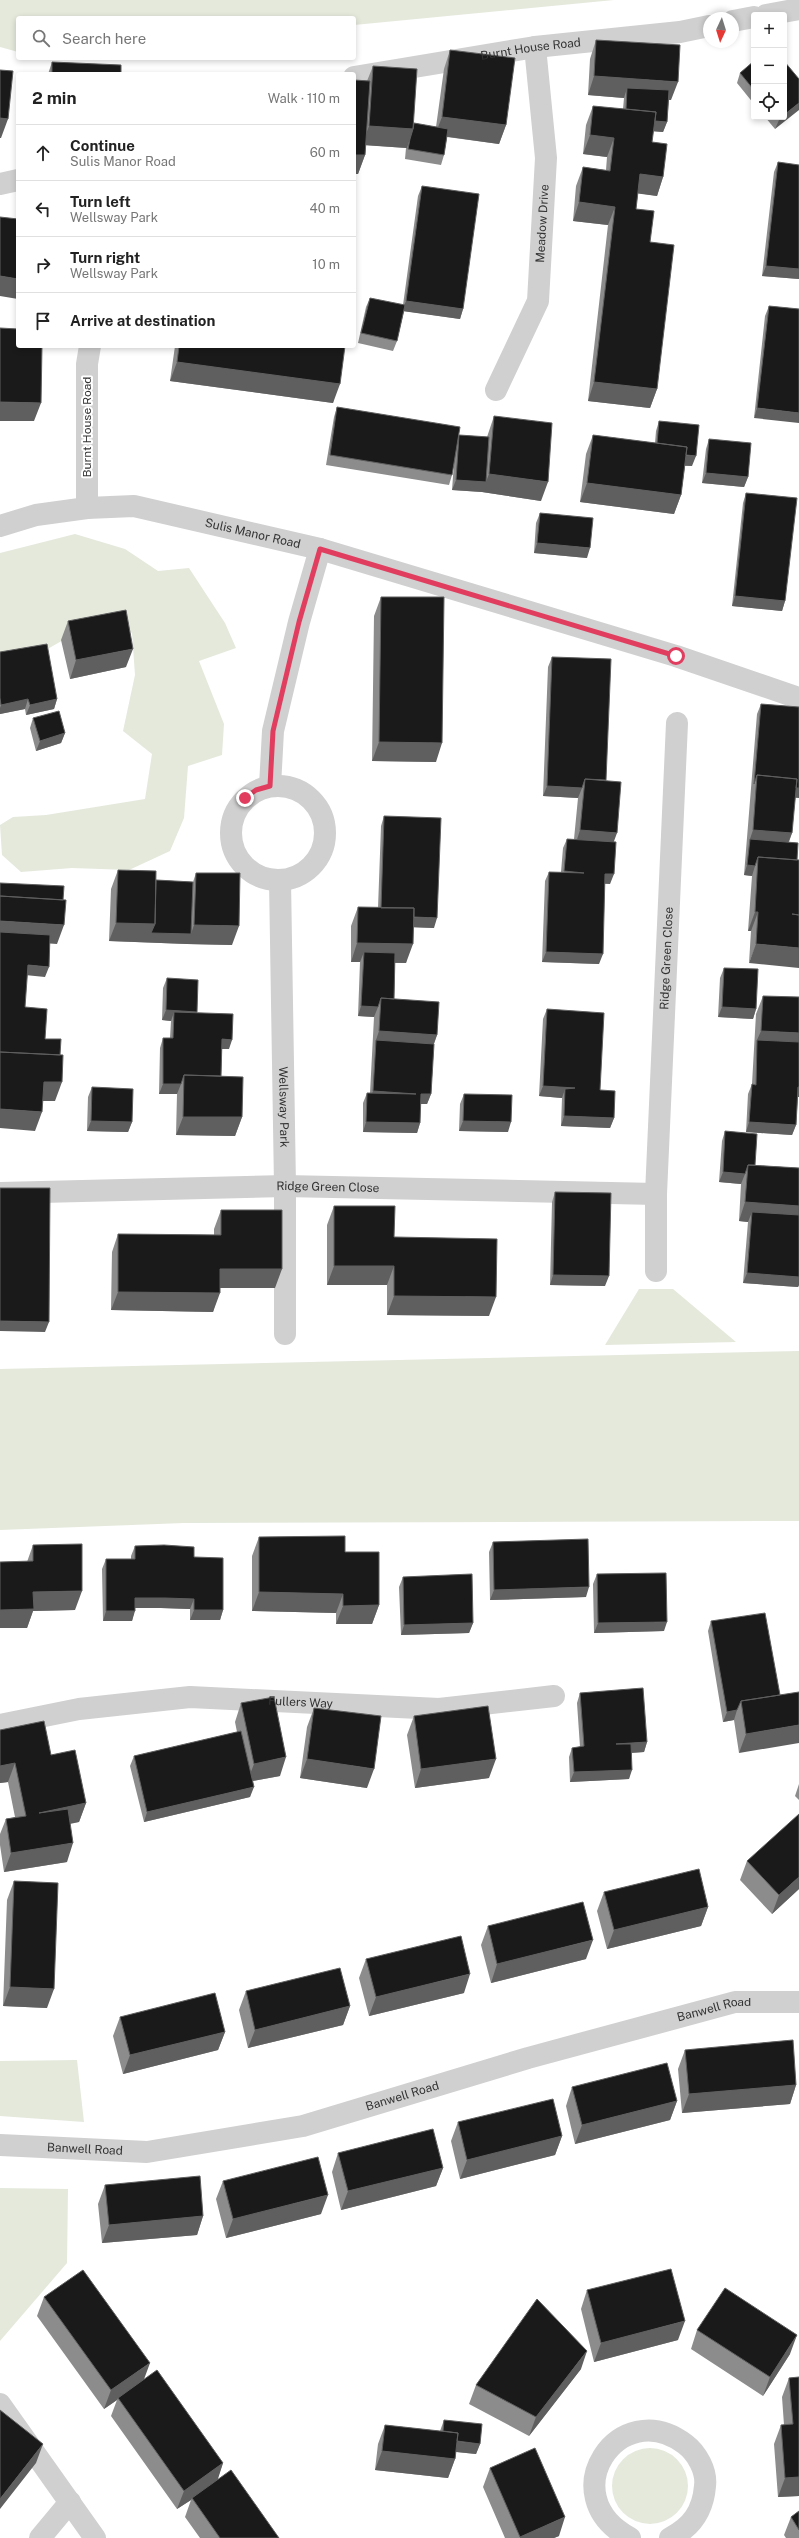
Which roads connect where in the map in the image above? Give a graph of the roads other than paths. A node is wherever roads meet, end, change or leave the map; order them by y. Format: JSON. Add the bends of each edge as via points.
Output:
{"nodes":[{"id":1,"x":799,"y":9,"type":"edge"},
{"id":2,"x":782,"y":12,"type":"edge"},
{"id":3,"x":751,"y":18,"type":"edge"},
{"id":4,"x":739,"y":21,"type":"edge"},
{"id":5,"x":703,"y":27,"type":"edge"},
{"id":6,"x":535,"y":47,"type":"junction"},
{"id":7,"x":356,"y":77,"type":"edge"},
{"id":8,"x":16,"y":180,"type":"edge"},
{"id":9,"x":0,"y":184,"type":"edge"},
{"id":10,"x":90,"y":348,"type":"edge"},
{"id":11,"x":496,"y":390,"type":"dead end"},
{"id":12,"x":87,"y":508,"type":"junction"},
{"id":13,"x":0,"y":526,"type":"edge"},
{"id":14,"x":320,"y":549,"type":"junction"},
{"id":15,"x":799,"y":698,"type":"edge"},
{"id":16,"x":677,"y":723,"type":"dead end"},
{"id":17,"x":270,"y":786,"type":"junction"},
{"id":18,"x":280,"y":880,"type":"junction"},
{"id":19,"x":285,"y":1186,"type":"junction"},
{"id":20,"x":0,"y":1193,"type":"edge"},
{"id":21,"x":656,"y":1194,"type":"junction"},
{"id":22,"x":656,"y":1271,"type":"dead end"},
{"id":23,"x":285,"y":1334,"type":"dead end"},
{"id":24,"x":554,"y":1696,"type":"dead end"},
{"id":25,"x":0,"y":1725,"type":"edge"},
{"id":26,"x":799,"y":2002,"type":"edge"},
{"id":27,"x":0,"y":2145,"type":"edge"},
{"id":28,"x":0,"y":2404,"type":"edge"},
{"id":29,"x":70,"y":2502,"type":"junction"},
{"id":30,"x":680,"y":2536,"type":"edge"},
{"id":31,"x":40,"y":2538,"type":"edge"},
{"id":32,"x":95,"y":2538,"type":"edge"},
{"id":33,"x":630,"y":2538,"type":"edge"}],
"edges":[{"from":1,"to":2,"type":"street"},
{"from":3,"to":4,"type":"street"},
{"from":5,"to":6,"type":"street","name":"Burnt House Road","via":[[680,32]]},
{"from":6,"to":7,"type":"street","name":"Burnt House Road"},
{"from":6,"to":11,"type":"street","name":"Meadow Drive","via":[[546,158],[538,301]]},
{"from":8,"to":9,"type":"street"},
{"from":10,"to":12,"type":"street","name":"Burnt House Road","via":[[86,364]]},
{"from":12,"to":13,"type":"street","name":"Sulis Manor Road","via":[[36,515]]},
{"from":12,"to":14,"type":"street","name":"Sulis Manor Road","via":[[134,506]]},
{"from":14,"to":15,"type":"street","name":"Sulis Manor Road","via":[[676,656]]},
{"from":14,"to":17,"type":"street","via":[[299,622],[273,731]]},
{"from":16,"to":21,"type":"street","name":"Ridge Green Close"},
{"from":17,"to":18,"type":"street","via":[[256,790],[236,809],[230,836],[241,862],[252,872],[265,878]]},
{"from":17,"to":18,"type":"street","via":[[300,790],[313,800],[321,812],[326,827],[319,857],[309,869],[295,877]]},
{"from":18,"to":19,"type":"street","name":"Wellsway Park"},
{"from":19,"to":20,"type":"street","name":"Ridge Green Close"},
{"from":19,"to":21,"type":"street","name":"Ridge Green Close"},
{"from":19,"to":23,"type":"street","name":"Wellsway Park"},
{"from":21,"to":22,"type":"street","name":"Ridge Green Close"},
{"from":24,"to":25,"type":"street","name":"Fullers Way","via":[[439,1709],[190,1697],[79,1709]]},
{"from":26,"to":27,"type":"street","name":"Banwell Road","via":[[735,2002],[528,2058],[295,2127],[147,2152]]},
{"from":28,"to":29,"type":"street"},
{"from":29,"to":31,"type":"street"},
{"from":29,"to":32,"type":"street"},
{"from":30,"to":33,"type":"street","via":[[696,2518],[704,2501],[706,2482],[701,2464],[690,2448],[675,2436],[657,2430],[638,2431],[620,2438],[607,2450],[597,2466],[594,2483],[595,2501],[603,2517],[615,2530]]}]}
